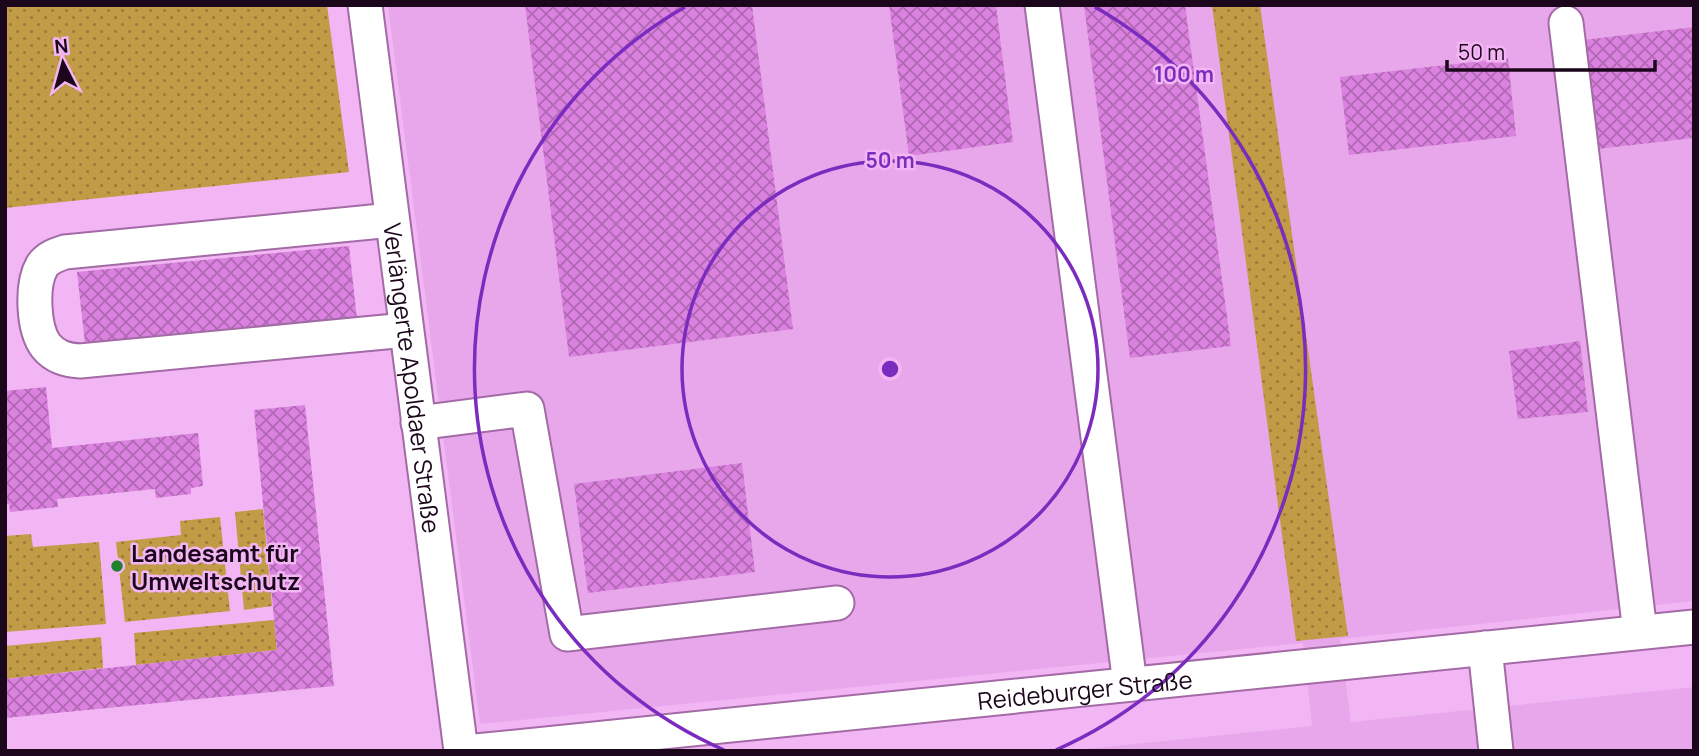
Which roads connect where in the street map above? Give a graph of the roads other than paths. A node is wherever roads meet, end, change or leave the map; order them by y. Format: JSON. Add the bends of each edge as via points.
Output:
{"nodes":[{"id":1,"x":365,"y":5,"type":"edge"},
{"id":2,"x":1042,"y":5,"type":"edge"},
{"id":3,"x":1566,"y":23,"type":"dead end"},
{"id":4,"x":393,"y":220,"type":"junction"},
{"id":5,"x":406,"y":331,"type":"junction"},
{"id":6,"x":418,"y":423,"type":"junction"},
{"id":7,"x":837,"y":603,"type":"dead end"},
{"id":8,"x":1694,"y":627,"type":"edge"},
{"id":9,"x":1640,"y":632,"type":"junction"},
{"id":10,"x":1485,"y":648,"type":"junction"},
{"id":11,"x":1130,"y":684,"type":"junction"},
{"id":12,"x":741,"y":738,"type":"edge"},
{"id":13,"x":678,"y":741,"type":"edge"},
{"id":14,"x":461,"y":751,"type":"edge"},
{"id":15,"x":476,"y":751,"type":"edge"},
{"id":16,"x":1496,"y":751,"type":"edge"}],
"edges":[{"from":1,"to":4,"type":"street","name":"Verlängerte Apoldaer Straße"},
{"from":2,"to":11,"type":"street"},
{"from":3,"to":9,"type":"street"},
{"from":4,"to":5,"type":"street","name":"Verlängerte Apoldaer Straße"},
{"from":4,"to":5,"type":"street","via":[[65,252],[43,264],[38,276],[39,333],[52,352],[80,362]]},
{"from":5,"to":6,"type":"street","name":"Verlängerte Apoldaer Straße"},
{"from":6,"to":7,"type":"street","via":[[527,409],[567,634]]},
{"from":6,"to":14,"type":"street","name":"Verlängerte Apoldaer Straße"},
{"from":8,"to":9,"type":"street","name":"Reideburger Straße"},
{"from":9,"to":10,"type":"street","name":"Reideburger Straße"},
{"from":10,"to":11,"type":"street","name":"Reideburger Straße"},
{"from":10,"to":16,"type":"street"},
{"from":11,"to":12,"type":"street","name":"Reideburger Straße"},
{"from":12,"to":13,"type":"street","name":"Reideburger Straße"},
{"from":13,"to":15,"type":"street","name":"Reideburger Straße"}]}
